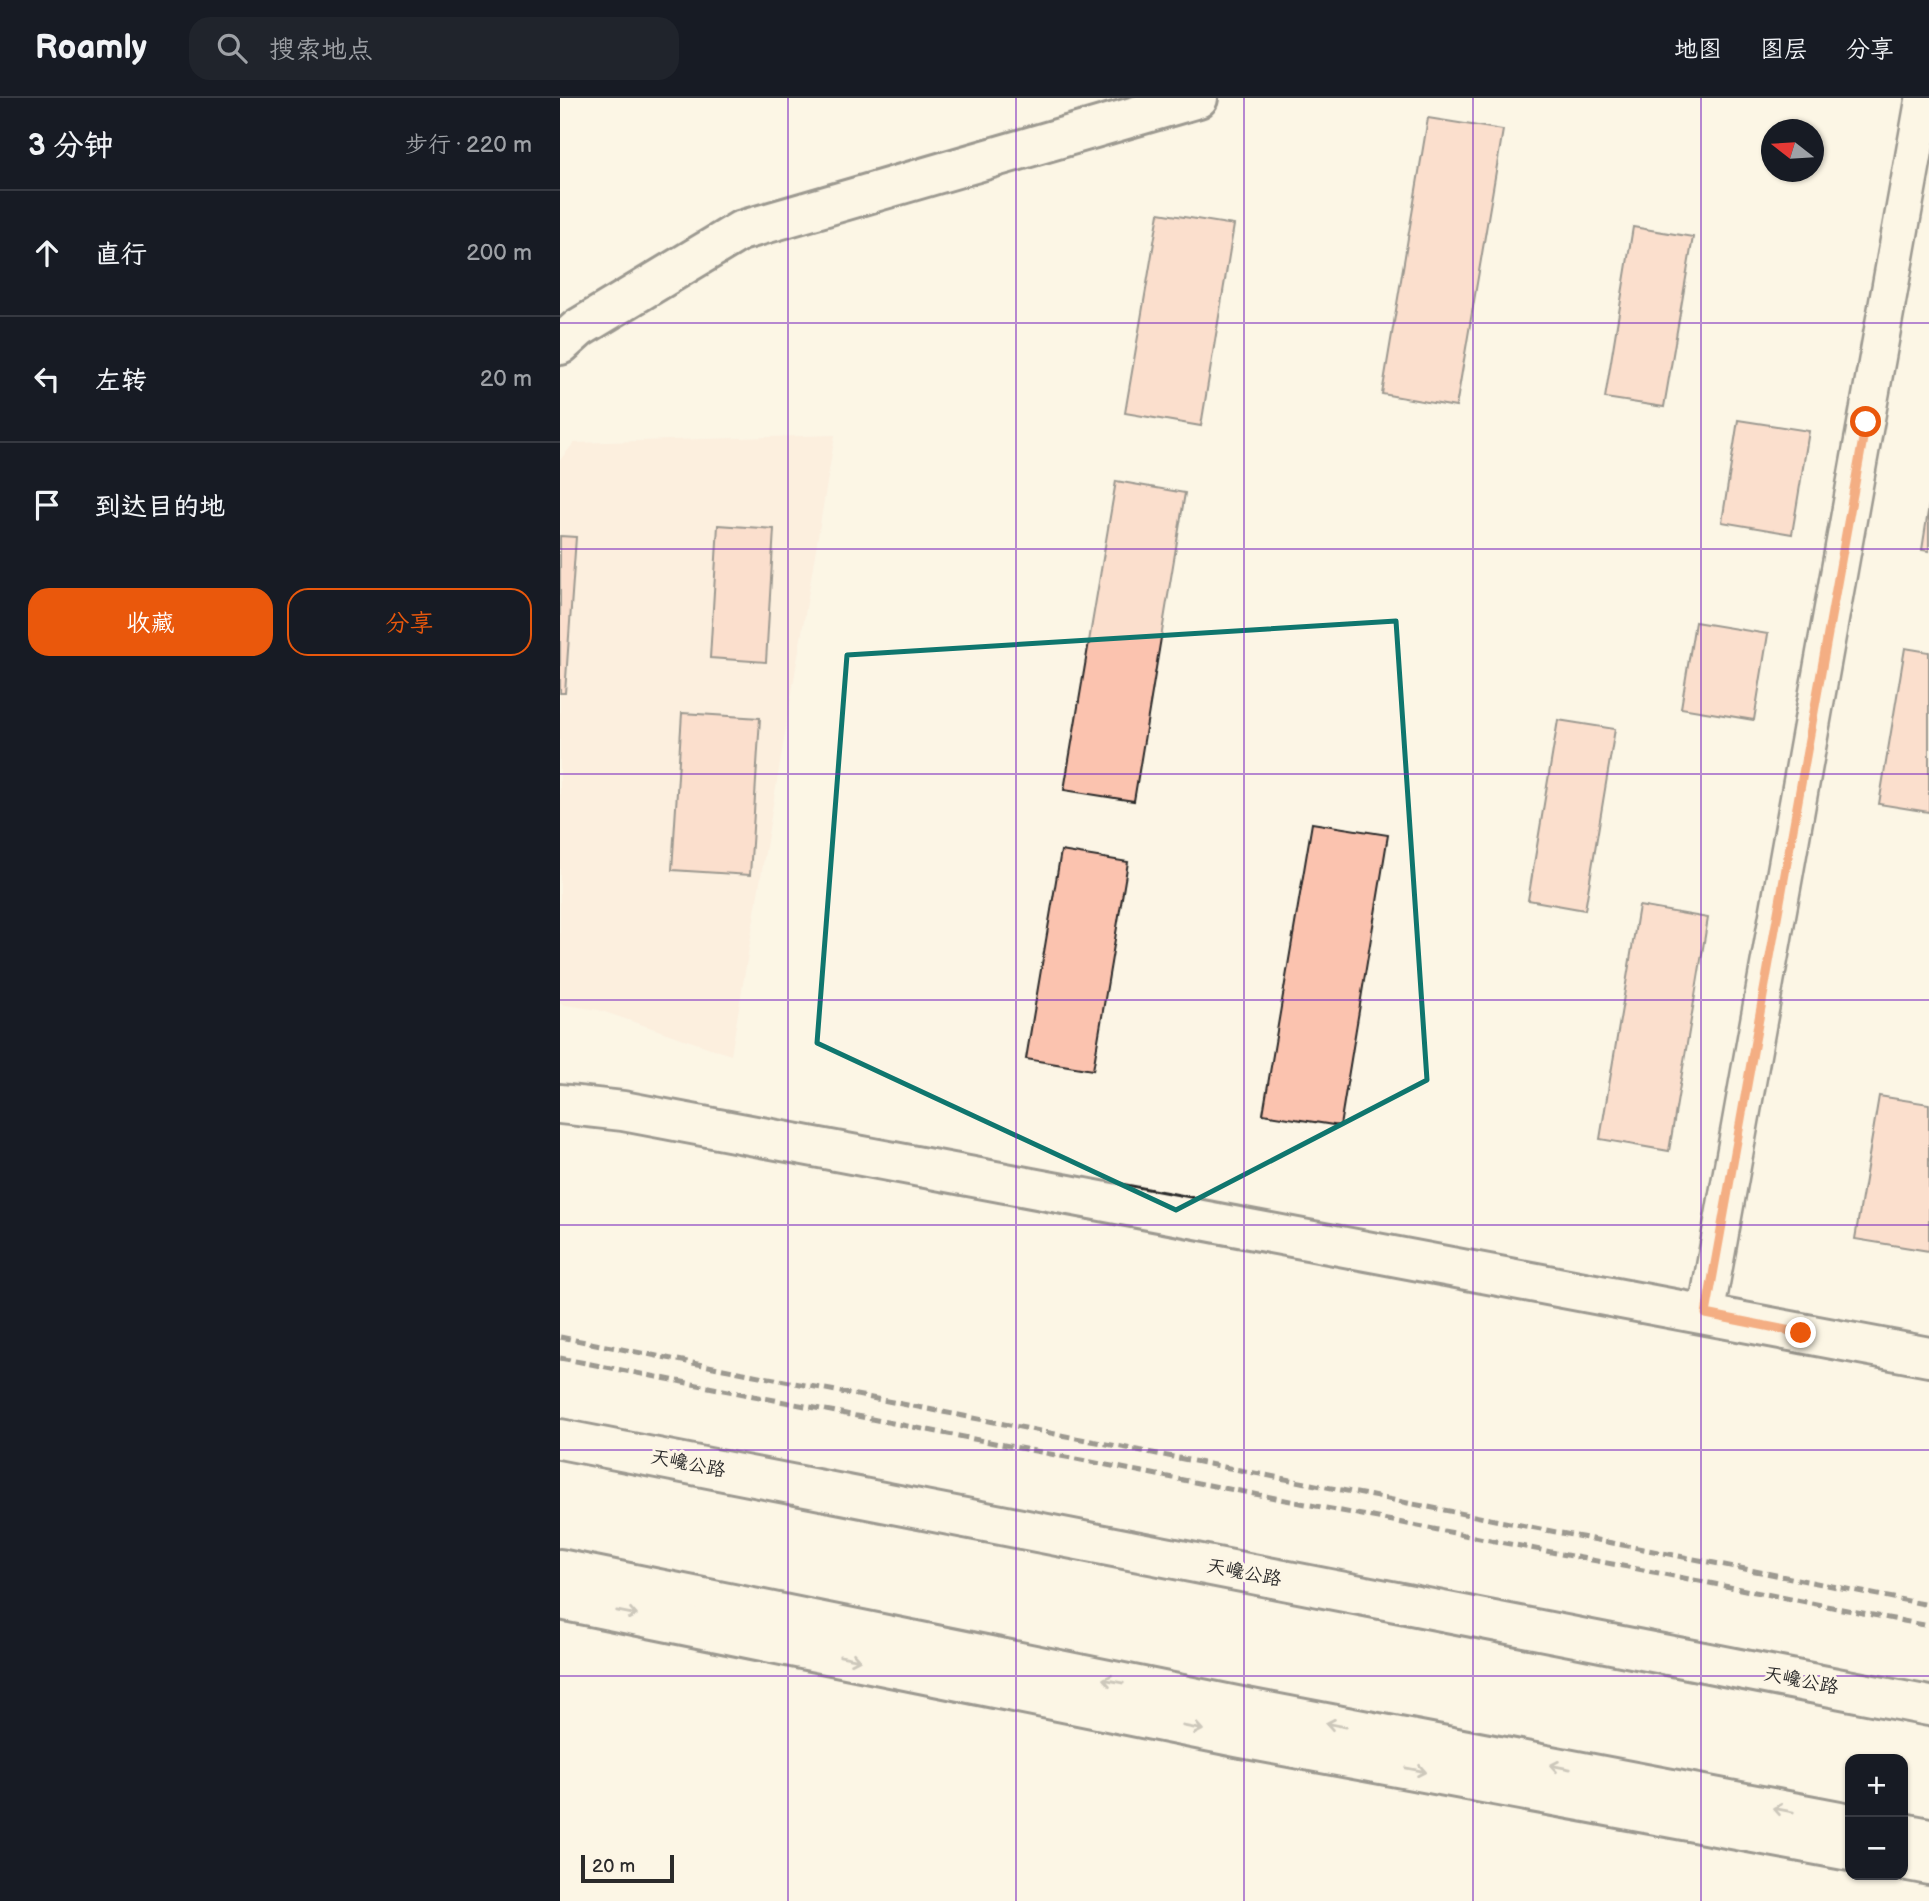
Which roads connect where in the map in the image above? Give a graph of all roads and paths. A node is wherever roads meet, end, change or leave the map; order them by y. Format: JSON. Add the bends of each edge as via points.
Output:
{"nodes":[{"id":1,"x":1198,"y":98,"type":"edge"},
{"id":2,"x":1924,"y":98,"type":"edge"},
{"id":3,"x":560,"y":345,"type":"edge"},
{"id":4,"x":560,"y":1104,"type":"edge"},
{"id":5,"x":1706,"y":1314,"type":"junction"},
{"id":6,"x":1929,"y":1357,"type":"edge"},
{"id":7,"x":560,"y":1439,"type":"edge"},
{"id":8,"x":560,"y":1569,"type":"edge"},
{"id":9,"x":560,"y":1600,"type":"edge"},
{"id":10,"x":1929,"y":1706,"type":"edge"},
{"id":11,"x":1845,"y":1822,"type":"edge"},
{"id":12,"x":1908,"y":1834,"type":"edge"},
{"id":13,"x":1929,"y":1838,"type":"edge"},
{"id":14,"x":1845,"y":1850,"type":"edge"},
{"id":15,"x":1908,"y":1861,"type":"edge"},
{"id":16,"x":1929,"y":1865,"type":"edge"}],
"edges":[{"from":1,"to":3,"type":"main road","via":[[740,231],[579,328]]},
{"from":2,"to":5,"type":"street"},
{"from":4,"to":5,"type":"main road","via":[[623,1111]]},
{"from":5,"to":6,"type":"main road"},
{"from":7,"to":10,"type":"main road","name":"天巉公路"},
{"from":11,"to":8,"type":"main road","one_way":true,"via":[[1247,1708]]},
{"from":9,"to":14,"type":"main road","one_way":true,"via":[[1241,1738]]},
{"from":12,"to":13,"type":"main road"},
{"from":15,"to":16,"type":"main road"}]}
